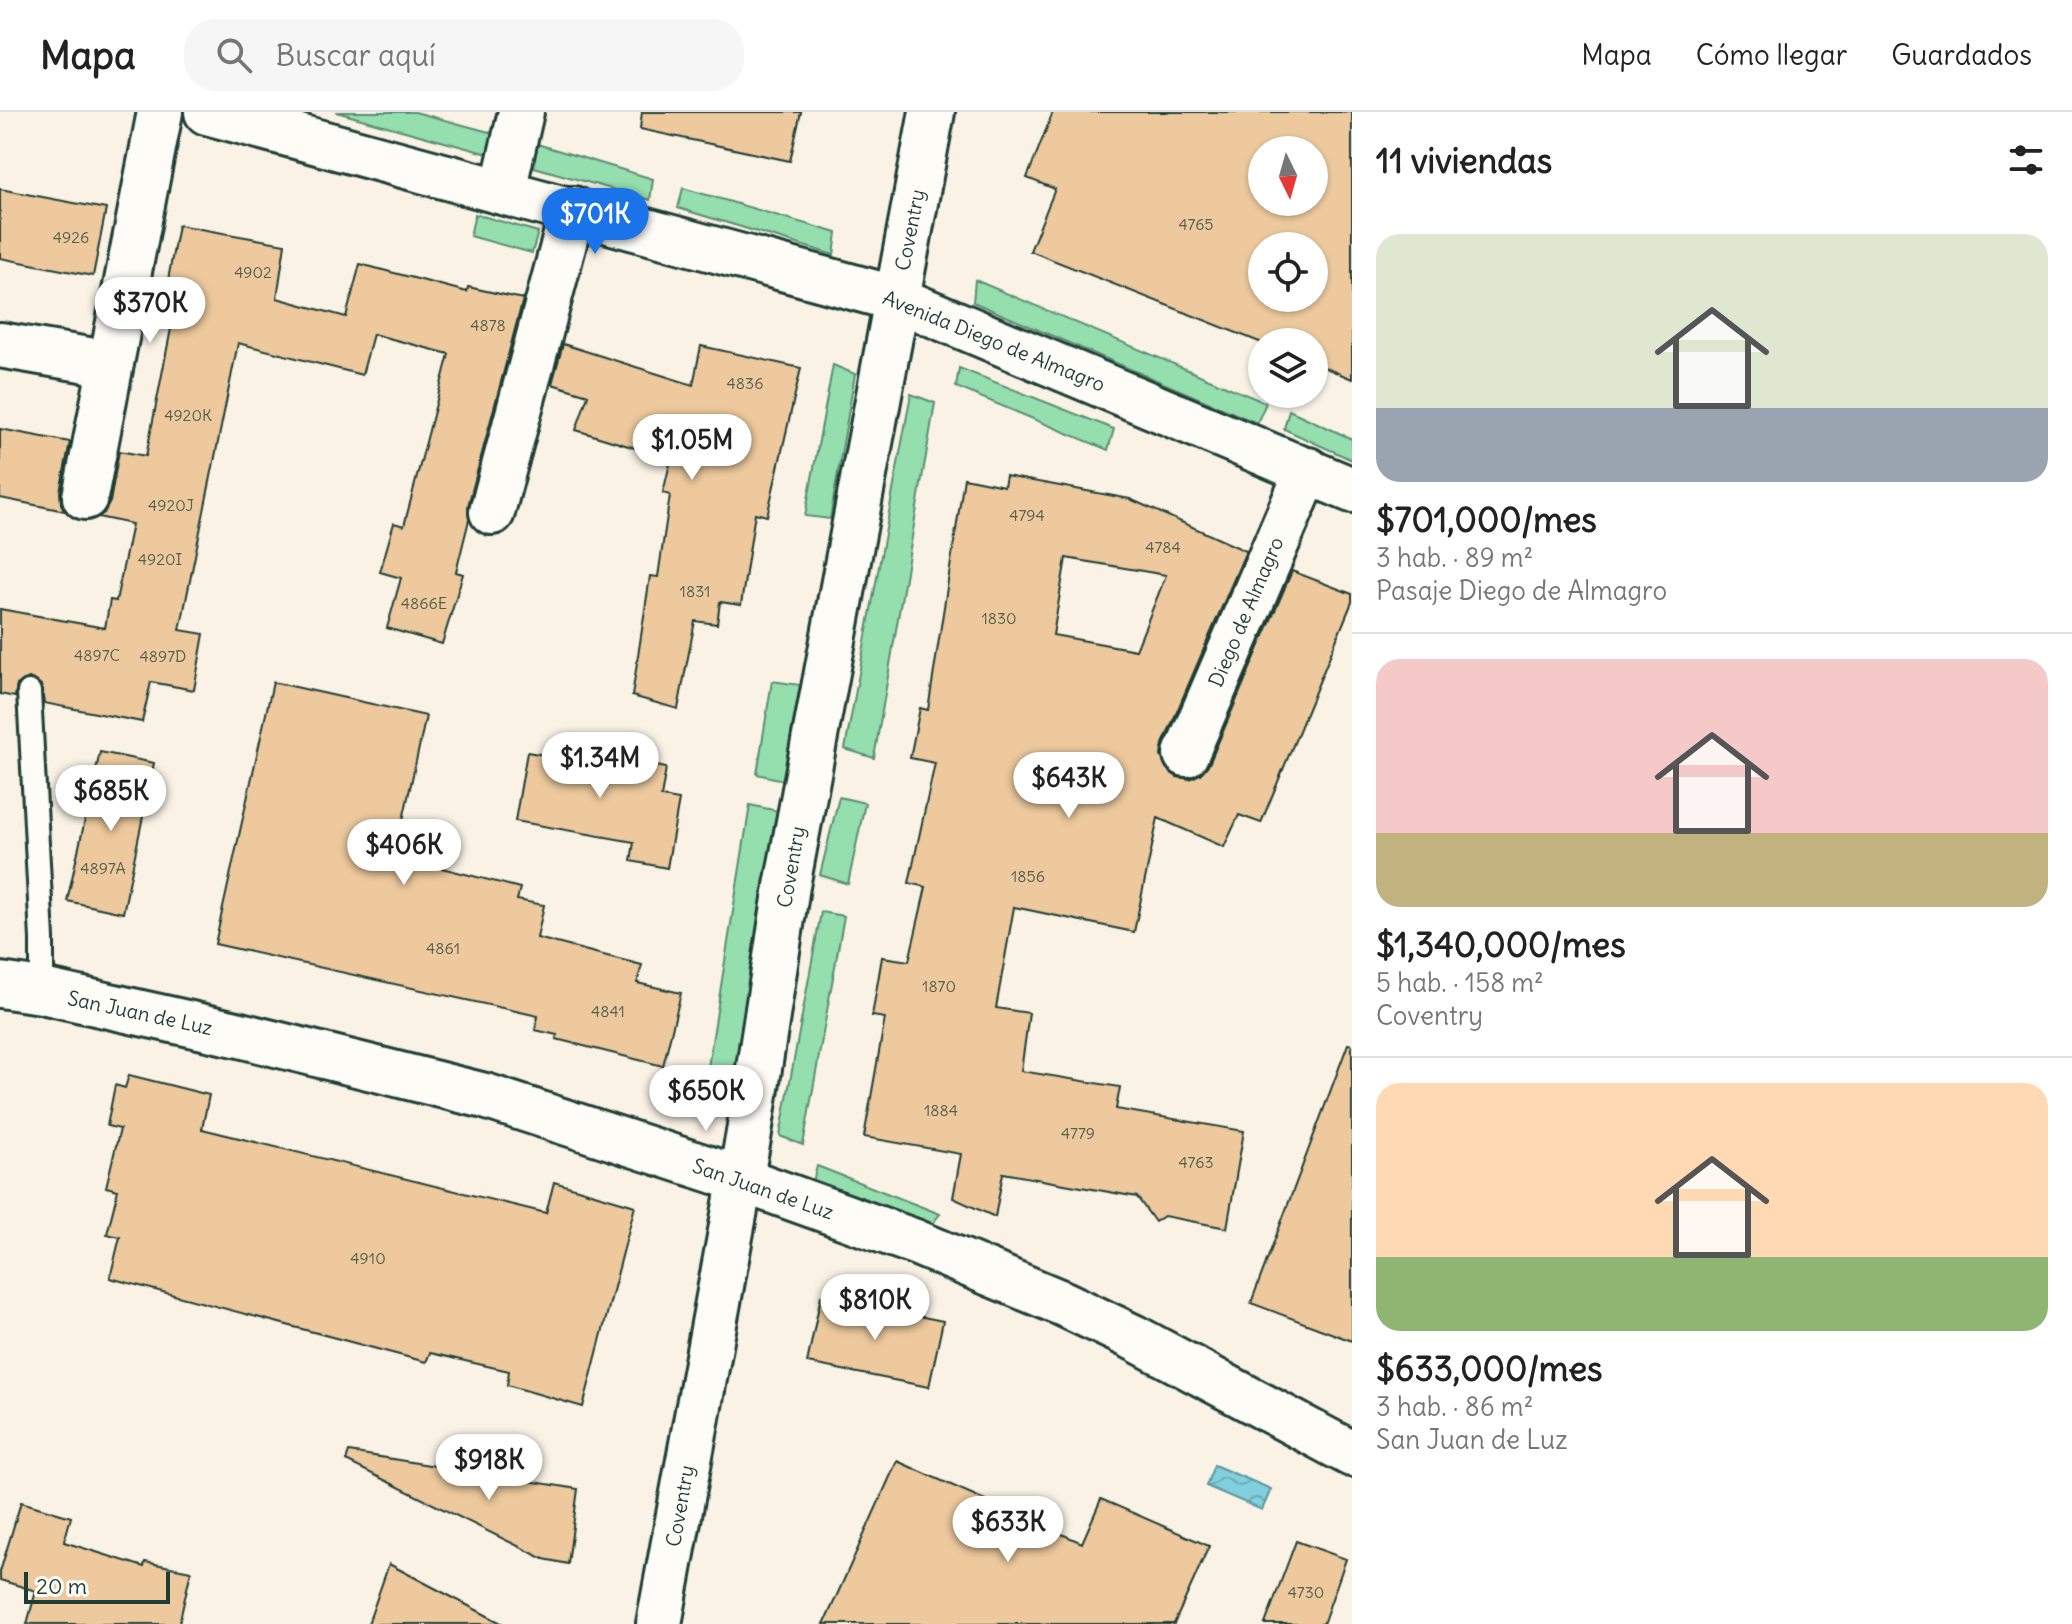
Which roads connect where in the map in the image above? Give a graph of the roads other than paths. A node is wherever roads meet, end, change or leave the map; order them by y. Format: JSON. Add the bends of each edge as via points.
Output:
{"nodes":[{"id":1,"x":160,"y":112,"type":"edge"},
{"id":2,"x":207,"y":112,"type":"edge"},
{"id":3,"x":521,"y":112,"type":"edge"},
{"id":4,"x":932,"y":112,"type":"edge"},
{"id":5,"x":503,"y":190,"type":"junction"},
{"id":6,"x":573,"y":209,"type":"junction"},
{"id":7,"x":897,"y":299,"type":"junction"},
{"id":8,"x":0,"y":345,"type":"edge"},
{"id":9,"x":111,"y":364,"type":"junction"},
{"id":10,"x":1308,"y":470,"type":"junction"},
{"id":11,"x":1352,"y":490,"type":"edge"},
{"id":12,"x":85,"y":497,"type":"dead end"},
{"id":13,"x":492,"y":512,"type":"dead end"},
{"id":14,"x":29,"y":692,"type":"dead end"},
{"id":15,"x":1186,"y":754,"type":"dead end"},
{"id":16,"x":0,"y":985,"type":"edge"},
{"id":17,"x":42,"y":991,"type":"junction"},
{"id":18,"x":740,"y":1179,"type":"junction"},
{"id":19,"x":1352,"y":1454,"type":"edge"},
{"id":20,"x":659,"y":1624,"type":"edge"}],
"edges":[{"from":1,"to":9,"type":"street"},
{"from":2,"to":5,"type":"street","name":"Avenida Diego de Almagro"},
{"from":3,"to":5,"type":"street"},
{"from":4,"to":7,"type":"street","name":"Coventry"},
{"from":5,"to":6,"type":"street","name":"Avenida Diego de Almagro"},
{"from":6,"to":7,"type":"street","name":"Avenida Diego de Almagro"},
{"from":6,"to":13,"type":"street"},
{"from":7,"to":10,"type":"street","name":"Avenida Diego de Almagro"},
{"from":7,"to":18,"type":"street","name":"Coventry","via":[[787,886]]},
{"from":8,"to":9,"type":"street"},
{"from":9,"to":12,"type":"street"},
{"from":10,"to":11,"type":"street","name":"Avenida Diego de Almagro"},
{"from":10,"to":15,"type":"street","name":"Diego de Almagro"},
{"from":14,"to":17,"type":"lane"},
{"from":16,"to":17,"type":"street","name":"San Juan de Luz"},
{"from":17,"to":18,"type":"street","name":"San Juan de Luz","via":[[485,1096]]},
{"from":18,"to":19,"type":"street","name":"San Juan de Luz","via":[[915,1242],[1064,1304]]},
{"from":18,"to":20,"type":"street","name":"Coventry"}]}
